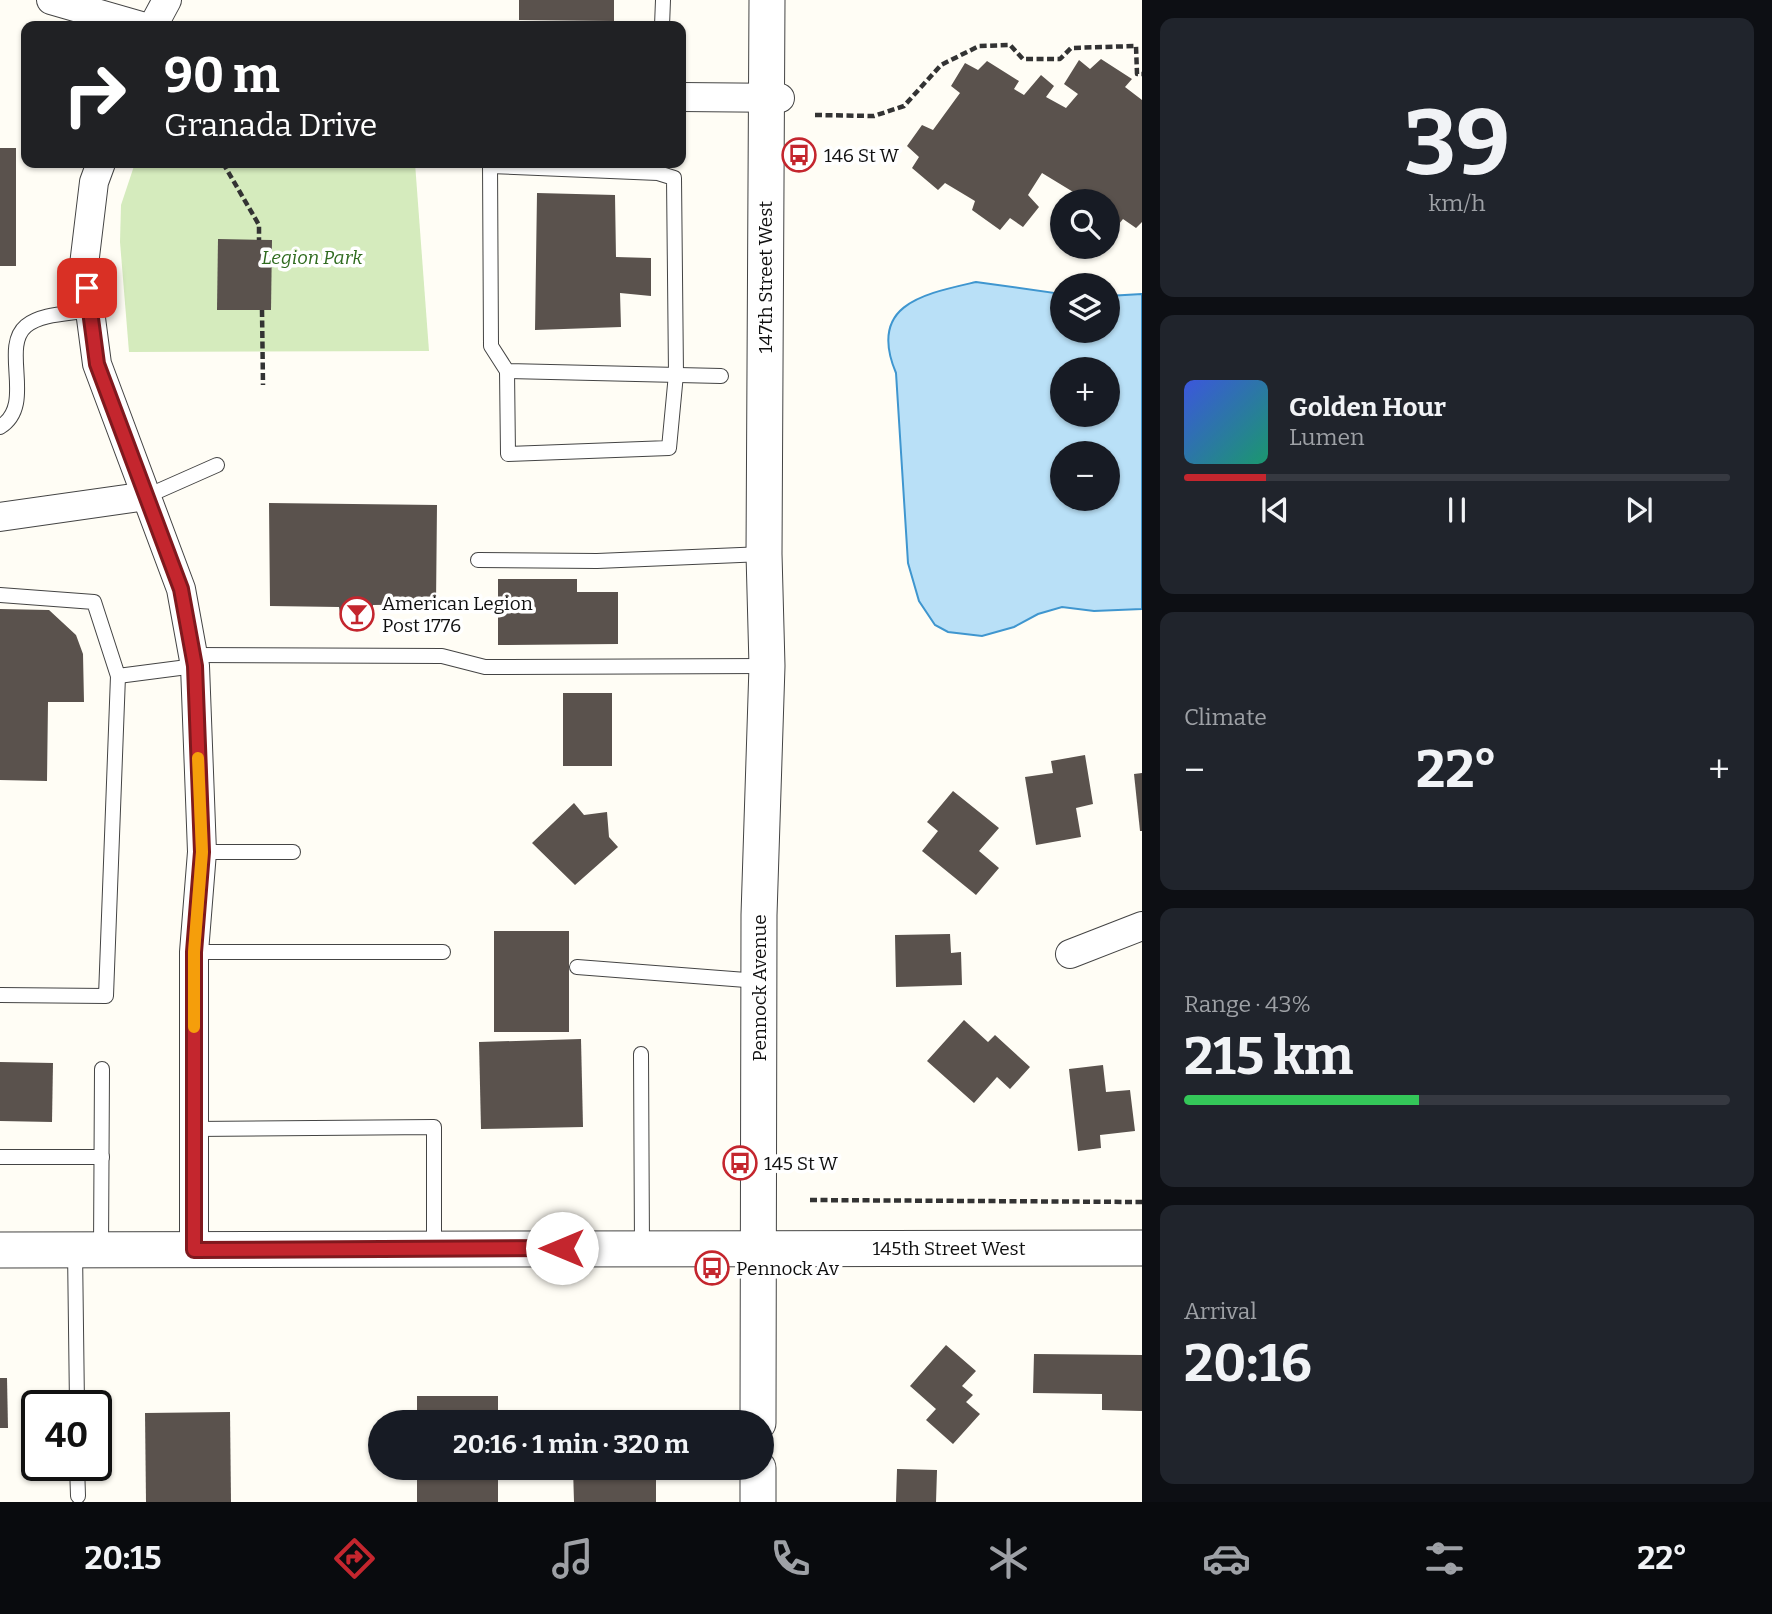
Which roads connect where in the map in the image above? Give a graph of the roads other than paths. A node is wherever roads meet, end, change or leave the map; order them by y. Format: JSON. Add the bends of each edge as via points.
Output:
{"nodes":[{"id":1,"x":51,"y":0,"type":"edge"},
{"id":2,"x":167,"y":0,"type":"edge"},
{"id":3,"x":663,"y":0,"type":"edge"},
{"id":4,"x":767,"y":0,"type":"edge"},
{"id":5,"x":124,"y":21,"type":"edge"},
{"id":6,"x":156,"y":21,"type":"edge"},
{"id":7,"x":662,"y":21,"type":"edge"},
{"id":8,"x":686,"y":97,"type":"edge"},
{"id":9,"x":773,"y":98,"type":"junction"},
{"id":10,"x":99,"y":168,"type":"edge"},
{"id":11,"x":490,"y":168,"type":"edge"},
{"id":12,"x":565,"y":168,"type":"edge"},
{"id":13,"x":90,"y":310,"type":"junction"},
{"id":14,"x":507,"y":371,"type":"junction"},
{"id":15,"x":676,"y":374,"type":"junction"},
{"id":16,"x":721,"y":376,"type":"dead end"},
{"id":17,"x":0,"y":427,"type":"edge"},
{"id":18,"x":217,"y":465,"type":"dead end"},
{"id":19,"x":147,"y":496,"type":"junction"},
{"id":20,"x":0,"y":517,"type":"edge"},
{"id":21,"x":764,"y":554,"type":"junction"},
{"id":22,"x":478,"y":560,"type":"dead end"},
{"id":23,"x":0,"y":595,"type":"edge"},
{"id":24,"x":194,"y":660,"type":"junction"},
{"id":25,"x":766,"y":666,"type":"junction"},
{"id":26,"x":118,"y":676,"type":"junction"},
{"id":27,"x":202,"y":852,"type":"junction"},
{"id":28,"x":293,"y":852,"type":"dead end"},
{"id":29,"x":1142,"y":926,"type":"edge"},
{"id":30,"x":194,"y":952,"type":"junction"},
{"id":31,"x":443,"y":952,"type":"dead end"},
{"id":32,"x":1070,"y":954,"type":"dead end"},
{"id":33,"x":577,"y":967,"type":"dead end"},
{"id":34,"x":759,"y":981,"type":"junction"},
{"id":35,"x":0,"y":995,"type":"edge"},
{"id":36,"x":641,"y":1054,"type":"dead end"},
{"id":37,"x":102,"y":1069,"type":"dead end"},
{"id":38,"x":194,"y":1129,"type":"junction"},
{"id":39,"x":0,"y":1157,"type":"edge"},
{"id":40,"x":102,"y":1157,"type":"junction"},
{"id":41,"x":642,"y":1248,"type":"junction"},
{"id":42,"x":758,"y":1248,"type":"junction"},
{"id":43,"x":1142,"y":1248,"type":"edge"},
{"id":44,"x":434,"y":1249,"type":"junction"},
{"id":45,"x":0,"y":1250,"type":"edge"},
{"id":46,"x":88,"y":1250,"type":"junction"},
{"id":47,"x":194,"y":1250,"type":"junction"},
{"id":48,"x":78,"y":1390,"type":"edge"},
{"id":49,"x":758,"y":1410,"type":"edge"},
{"id":50,"x":758,"y":1480,"type":"edge"},
{"id":51,"x":78,"y":1481,"type":"edge"},
{"id":52,"x":78,"y":1496,"type":"dead end"},
{"id":53,"x":758,"y":1502,"type":"edge"}],
"edges":[{"from":1,"to":5,"type":"street"},
{"from":2,"to":6,"type":"street"},
{"from":3,"to":7,"type":"lane"},
{"from":4,"to":9,"type":"street","name":"147th Street West"},
{"from":8,"to":9,"type":"street"},
{"from":9,"to":21,"type":"street","name":"147th Street West"},
{"from":10,"to":13,"type":"street","via":[[84,265]]},
{"from":11,"to":14,"type":"lane","via":[[491,346]]},
{"from":12,"to":15,"type":"lane","via":[[658,173],[674,178]]},
{"from":13,"to":17,"type":"lane","via":[[42,318],[24,327],[15,344],[16,408]]},
{"from":13,"to":19,"type":"street","via":[[97,364]]},
{"from":14,"to":15,"type":"lane"},
{"from":14,"to":15,"type":"lane","via":[[508,454],[669,448]]},
{"from":15,"to":16,"type":"lane"},
{"from":18,"to":19,"type":"lane"},
{"from":19,"to":20,"type":"street"},
{"from":19,"to":24,"type":"street","via":[[181,589]]},
{"from":21,"to":22,"type":"lane"},
{"from":21,"to":25,"type":"street","name":"Pennock Avenue"},
{"from":23,"to":26,"type":"lane","via":[[94,602]]},
{"from":24,"to":25,"type":"lane","via":[[442,656],[485,667]]},
{"from":24,"to":26,"type":"lane"},
{"from":24,"to":27,"type":"street"},
{"from":25,"to":34,"type":"street","name":"Pennock Avenue"},
{"from":26,"to":35,"type":"lane","via":[[106,996]]},
{"from":27,"to":28,"type":"lane"},
{"from":27,"to":30,"type":"street"},
{"from":29,"to":32,"type":"street"},
{"from":30,"to":31,"type":"lane"},
{"from":30,"to":38,"type":"street"},
{"from":33,"to":34,"type":"lane"},
{"from":34,"to":42,"type":"street","name":"Pennock Avenue"},
{"from":36,"to":41,"type":"lane"},
{"from":37,"to":40,"type":"lane"},
{"from":38,"to":44,"type":"lane","via":[[434,1128]]},
{"from":38,"to":47,"type":"street"},
{"from":39,"to":40,"type":"lane"},
{"from":40,"to":46,"type":"lane"},
{"from":41,"to":42,"type":"street","name":"145th Street West"},
{"from":41,"to":44,"type":"street","name":"145th Street West"},
{"from":42,"to":43,"type":"street","name":"145th Street West"},
{"from":42,"to":49,"type":"street","name":"Pennock Avenue"},
{"from":44,"to":47,"type":"street","name":"145th Street West"},
{"from":45,"to":46,"type":"street","name":"145th Street West"},
{"from":46,"to":47,"type":"street","name":"145th Street West"},
{"from":46,"to":48,"type":"lane"},
{"from":50,"to":53,"type":"street"},
{"from":51,"to":52,"type":"lane"}]}
